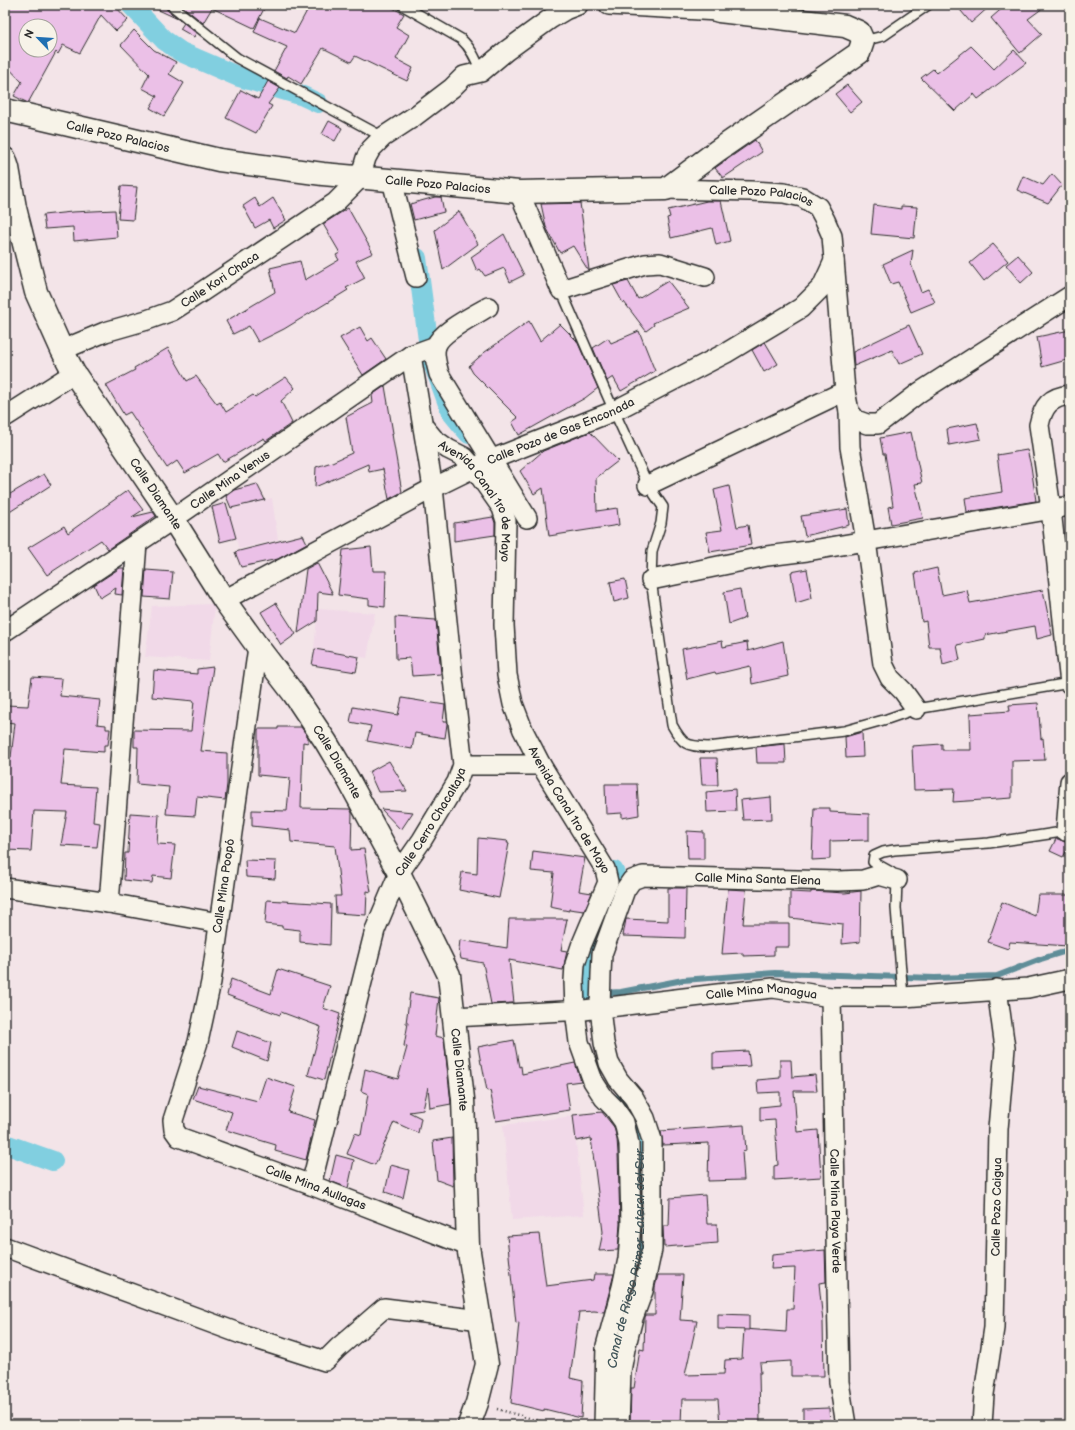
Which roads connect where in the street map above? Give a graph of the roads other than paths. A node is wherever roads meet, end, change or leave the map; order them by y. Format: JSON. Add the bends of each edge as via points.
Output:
{"nodes":[{"id":1,"x":171,"y":5,"type":"edge"},
{"id":2,"x":402,"y":5,"type":"edge"},
{"id":3,"x":578,"y":5,"type":"edge"},
{"id":4,"x":609,"y":5,"type":"edge"},
{"id":5,"x":928,"y":5,"type":"edge"},
{"id":6,"x":710,"y":8,"type":"edge"},
{"id":7,"x":863,"y":41,"type":"junction"},
{"id":8,"x":482,"y":72,"type":"junction"},
{"id":9,"x":5,"y":110,"type":"edge"},
{"id":10,"x":383,"y":137,"type":"junction"},
{"id":11,"x":5,"y":159,"type":"edge"},
{"id":12,"x":360,"y":178,"type":"junction"},
{"id":13,"x":392,"y":180,"type":"junction"},
{"id":14,"x":666,"y":189,"type":"junction"},
{"id":15,"x":519,"y":192,"type":"junction"},
{"id":16,"x":834,"y":261,"type":"junction"},
{"id":17,"x":416,"y":277,"type":"dead end"},
{"id":18,"x":705,"y":277,"type":"dead end"},
{"id":19,"x":561,"y":290,"type":"junction"},
{"id":20,"x":1070,"y":296,"type":"edge"},
{"id":21,"x":488,"y":307,"type":"dead end"},
{"id":22,"x":436,"y":346,"type":"junction"},
{"id":23,"x":62,"y":350,"type":"junction"},
{"id":24,"x":411,"y":355,"type":"junction"},
{"id":25,"x":74,"y":373,"type":"junction"},
{"id":26,"x":845,"y":391,"type":"junction"},
{"id":27,"x":1070,"y":395,"type":"edge"},
{"id":28,"x":614,"y":411,"type":"junction"},
{"id":29,"x":849,"y":411,"type":"junction"},
{"id":30,"x":5,"y":417,"type":"edge"},
{"id":31,"x":424,"y":427,"type":"junction"},
{"id":32,"x":482,"y":464,"type":"junction"},
{"id":33,"x":648,"y":485,"type":"junction"},
{"id":34,"x":433,"y":488,"type":"junction"},
{"id":35,"x":1070,"y":506,"type":"edge"},
{"id":36,"x":1051,"y":509,"type":"junction"},
{"id":37,"x":527,"y":518,"type":"dead end"},
{"id":38,"x":173,"y":519,"type":"junction"},
{"id":39,"x":866,"y":541,"type":"junction"},
{"id":40,"x":137,"y":543,"type":"junction"},
{"id":41,"x":651,"y":580,"type":"junction"},
{"id":42,"x":224,"y":600,"type":"junction"},
{"id":43,"x":5,"y":631,"type":"edge"},
{"id":44,"x":258,"y":647,"type":"junction"},
{"id":45,"x":1070,"y":683,"type":"edge"},
{"id":46,"x":916,"y":709,"type":"junction"},
{"id":47,"x":463,"y":765,"type":"junction"},
{"id":48,"x":541,"y":765,"type":"junction"},
{"id":49,"x":1070,"y":782,"type":"edge"},
{"id":50,"x":1068,"y":831,"type":"edge"},
{"id":51,"x":399,"y":873,"type":"junction"},
{"id":52,"x":897,"y":880,"type":"junction"},
{"id":53,"x":5,"y":888,"type":"edge"},
{"id":54,"x":109,"y":903,"type":"junction"},
{"id":55,"x":219,"y":922,"type":"junction"},
{"id":56,"x":1070,"y":979,"type":"edge"},
{"id":57,"x":997,"y":989,"type":"junction"},
{"id":58,"x":831,"y":997,"type":"junction"},
{"id":59,"x":903,"y":997,"type":"junction"},
{"id":60,"x":600,"y":1008,"type":"junction"},
{"id":61,"x":575,"y":1010,"type":"junction"},
{"id":62,"x":453,"y":1017,"type":"junction"},
{"id":63,"x":173,"y":1120,"type":"joint"},
{"id":64,"x":311,"y":1185,"type":"junction"},
{"id":65,"x":468,"y":1246,"type":"junction"},
{"id":66,"x":5,"y":1247,"type":"edge"},
{"id":67,"x":481,"y":1320,"type":"junction"},
{"id":68,"x":469,"y":1425,"type":"edge"},
{"id":69,"x":604,"y":1425,"type":"edge"},
{"id":70,"x":619,"y":1425,"type":"edge"},
{"id":71,"x":846,"y":1425,"type":"edge"},
{"id":72,"x":982,"y":1425,"type":"edge"}],
"edges":[{"from":1,"to":10,"type":"lane","via":[[236,58]]},
{"from":2,"to":8,"type":"lane","via":[[461,39],[468,45]]},
{"from":3,"to":8,"type":"street","via":[[550,19]]},
{"from":4,"to":6,"type":"street"},
{"from":5,"to":7,"type":"lane","via":[[883,36]]},
{"from":6,"to":7,"type":"street","via":[[845,26],[859,32]]},
{"from":7,"to":14,"type":"street","via":[[859,53]]},
{"from":8,"to":10,"type":"street","via":[[464,76],[415,116]]},
{"from":9,"to":12,"type":"street","name":"Calle Pozo Palacios","via":[[219,160]]},
{"from":10,"to":12,"type":"street","via":[[371,149]]},
{"from":11,"to":23,"type":"street","name":"Calle Diamante","via":[[36,292]]},
{"from":12,"to":13,"type":"street","name":"Calle Pozo Palacios"},
{"from":12,"to":23,"type":"street","name":"Calle Kori Chaca","via":[[335,203],[172,310],[105,332]]},
{"from":13,"to":15,"type":"street","name":"Calle Pozo Palacios"},
{"from":13,"to":17,"type":"street"},
{"from":14,"to":15,"type":"street","name":"Calle Pozo Palacios"},
{"from":14,"to":16,"type":"street","name":"Calle Pozo Palacios","via":[[751,191],[802,197],[818,207],[825,220],[832,236]]},
{"from":15,"to":19,"type":"street"},
{"from":16,"to":26,"type":"street","name":"Calle Pozo Palacios"},
{"from":16,"to":28,"type":"street","name":"Calle Pozo de Gas Enconada","via":[[822,287],[801,308],[726,353]]},
{"from":18,"to":19,"type":"street","via":[[660,263],[645,264]]},
{"from":19,"to":28,"type":"lane"},
{"from":20,"to":29,"type":"street","via":[[920,392],[878,424],[856,420]]},
{"from":21,"to":22,"type":"street","via":[[444,334]]},
{"from":22,"to":24,"type":"street","name":"Calle Mina Venus"},
{"from":22,"to":32,"type":"street","via":[[435,360],[439,374]]},
{"from":23,"to":25,"type":"street","name":"Calle Diamante"},
{"from":24,"to":31,"type":"street","name":"Calle Cerro Chacaltaya"},
{"from":24,"to":38,"type":"street","name":"Calle Mina Venus"},
{"from":25,"to":30,"type":"street"},
{"from":25,"to":38,"type":"street","name":"Calle Diamante"},
{"from":26,"to":29,"type":"street","name":"Calle Pozo Palacios"},
{"from":26,"to":33,"type":"street"},
{"from":27,"to":36,"type":"street","via":[[1060,396],[1048,403],[1041,413],[1039,425]]},
{"from":28,"to":32,"type":"street","name":"Calle Pozo de Gas Enconada"},
{"from":28,"to":33,"type":"lane"},
{"from":29,"to":39,"type":"street","name":"Calle Pozo Palacios","via":[[850,447]]},
{"from":31,"to":32,"type":"street","name":"Avenida Canal 1ro de Mayo","via":[[434,439],[448,449]]},
{"from":31,"to":34,"type":"street","name":"Calle Cerro Chacaltaya"},
{"from":32,"to":34,"type":"street","name":"Calle Pozo de Gas Enconada"},
{"from":32,"to":37,"type":"street"},
{"from":32,"to":48,"type":"street","name":"Avenida Canal 1ro de Mayo","via":[[506,521],[504,625],[507,675],[513,704]]},
{"from":33,"to":41,"type":"lane","via":[[663,507],[652,551]]},
{"from":34,"to":42,"type":"street","name":"Calle Pozo de Gas Enconada"},
{"from":34,"to":47,"type":"street","name":"Calle Cerro Chacaltaya"},
{"from":35,"to":36,"type":"street"},
{"from":36,"to":39,"type":"street"},
{"from":36,"to":45,"type":"street"},
{"from":38,"to":40,"type":"street","name":"Calle Mina Venus"},
{"from":38,"to":42,"type":"street","name":"Calle Diamante"},
{"from":39,"to":41,"type":"street","via":[[767,556]]},
{"from":39,"to":46,"type":"street","name":"Calle Pozo Palacios","via":[[883,664],[890,678]]},
{"from":40,"to":43,"type":"street","name":"Calle Mina Venus"},
{"from":40,"to":54,"type":"street"},
{"from":41,"to":46,"type":"lane","via":[[672,725],[680,739],[692,746],[708,747],[844,731]]},
{"from":42,"to":44,"type":"street","name":"Calle Diamante"},
{"from":44,"to":51,"type":"street","name":"Calle Diamante","via":[[326,742]]},
{"from":44,"to":55,"type":"street","name":"Calle Mina Poopó"},
{"from":45,"to":46,"type":"lane"},
{"from":47,"to":48,"type":"street"},
{"from":47,"to":51,"type":"street","name":"Calle Cerro Chacaltaya","via":[[457,782]]},
{"from":48,"to":61,"type":"street","name":"Avenida Canal 1ro de Mayo","via":[[605,868],[608,882],[575,964]]},
{"from":49,"to":50,"type":"street"},
{"from":50,"to":52,"type":"lane","via":[[990,843],[894,850],[874,856],[873,862],[891,872]]},
{"from":51,"to":62,"type":"street","name":"Calle Diamante","via":[[449,975]]},
{"from":51,"to":64,"type":"street","name":"Calle Cerro Chacaltaya","via":[[375,930]]},
{"from":52,"to":59,"type":"lane","via":[[896,908]]},
{"from":52,"to":60,"type":"street","name":"Calle Mina Santa Elena","via":[[879,875],[863,880],[838,881],[643,876],[632,880],[625,890],[602,954]]},
{"from":53,"to":54,"type":"street"},
{"from":54,"to":55,"type":"street"},
{"from":55,"to":63,"type":"street","name":"Calle Mina Poopó","via":[[211,982],[198,1042]]},
{"from":56,"to":57,"type":"street","name":"Calle Mina Managua","via":[[1028,988]]},
{"from":57,"to":59,"type":"street","name":"Calle Mina Managua"},
{"from":57,"to":72,"type":"street","name":"Calle Pozo Caigua","via":[[1005,1048],[998,1129],[994,1328]]},
{"from":58,"to":59,"type":"street","name":"Calle Mina Managua"},
{"from":58,"to":60,"type":"street","name":"Calle Mina Managua","via":[[773,988]]},
{"from":58,"to":71,"type":"street","name":"Calle Mina Playa Verde","via":[[839,1382]]},
{"from":60,"to":61,"type":"street","name":"Calle Mina Managua"},
{"from":60,"to":70,"type":"street","via":[[609,1063],[634,1098],[645,1118],[652,1140],[652,1248],[643,1291],[625,1349],[621,1371]]},
{"from":61,"to":62,"type":"street","name":"Calle Mina Managua"},
{"from":61,"to":69,"type":"street","name":"Avenida Canal 1ro de Mayo","via":[[579,1042],[593,1081],[624,1122],[629,1144],[631,1224],[625,1273],[606,1346]]},
{"from":62,"to":65,"type":"street","name":"Calle Diamante","via":[[463,1099]]},
{"from":63,"to":64,"type":"street","name":"Calle Mina Aullagas","via":[[174,1130],[179,1138]]},
{"from":64,"to":65,"type":"street","name":"Calle Mina Aullagas"},
{"from":65,"to":67,"type":"street","name":"Calle Diamante"},
{"from":66,"to":67,"type":"street","via":[[241,1334],[325,1361],[384,1308]]},
{"from":67,"to":68,"type":"street","name":"Calle Diamante","via":[[487,1364]]}]}
